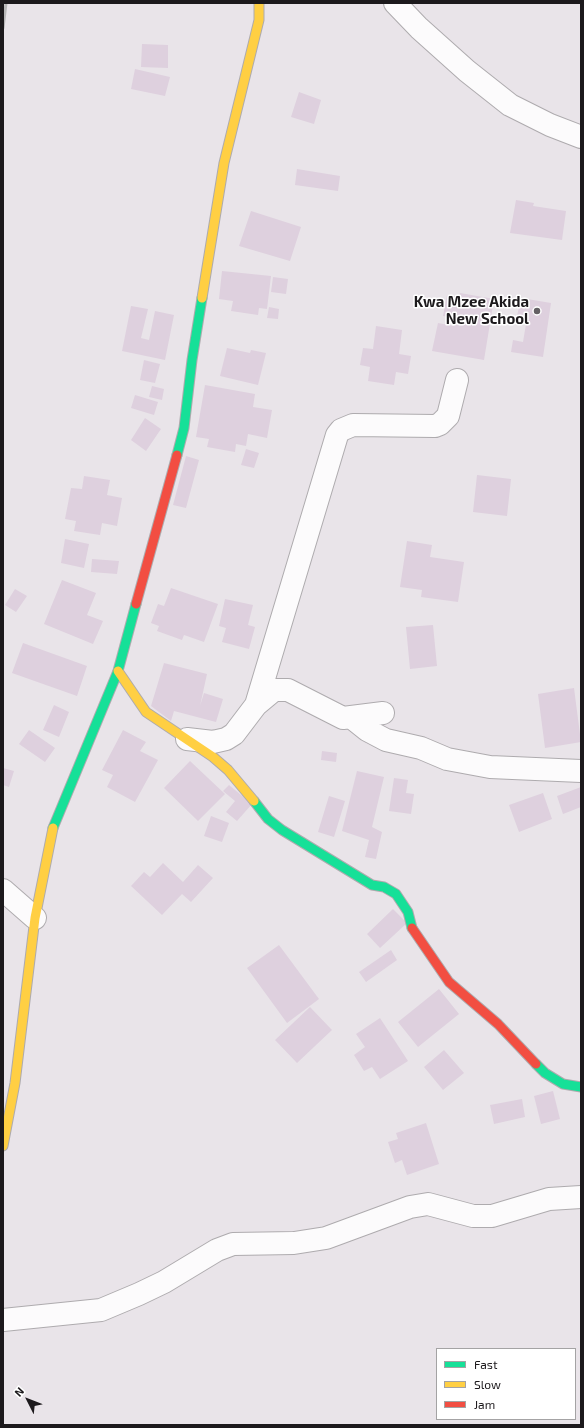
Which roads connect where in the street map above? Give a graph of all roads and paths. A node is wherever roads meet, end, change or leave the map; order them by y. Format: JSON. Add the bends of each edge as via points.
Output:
{"nodes":[{"id":1,"x":259,"y":3,"type":"edge"},
{"id":2,"x":395,"y":3,"type":"edge"},
{"id":3,"x":581,"y":137,"type":"edge"},
{"id":4,"x":457,"y":380,"type":"dead end"},
{"id":5,"x":118,"y":671,"type":"junction"},
{"id":6,"x":256,"y":705,"type":"junction"},
{"id":7,"x":383,"y":713,"type":"dead end"},
{"id":8,"x":352,"y":718,"type":"junction"},
{"id":9,"x":187,"y":739,"type":"junction"},
{"id":10,"x":581,"y":771,"type":"edge"},
{"id":11,"x":3,"y":890,"type":"edge"},
{"id":12,"x":34,"y":918,"type":"junction"},
{"id":13,"x":581,"y":1087,"type":"edge"},
{"id":14,"x":3,"y":1146,"type":"edge"},
{"id":15,"x":581,"y":1196,"type":"edge"},
{"id":16,"x":3,"y":1320,"type":"edge"}],
"edges":[{"from":1,"to":5,"type":"street","via":[[259,20],[224,163],[192,360],[184,428]]},
{"from":2,"to":3,"type":"street","via":[[467,71],[510,104],[550,125]]},
{"from":4,"to":6,"type":"street","via":[[448,416],[440,424],[353,425],[341,430],[337,435]]},
{"from":5,"to":9,"type":"street","via":[[146,712]]},
{"from":5,"to":12,"type":"street","via":[[54,823]]},
{"from":6,"to":8,"type":"street","via":[[274,690],[288,690],[334,716]]},
{"from":6,"to":9,"type":"street","via":[[234,734],[226,739],[213,742]]},
{"from":7,"to":8,"type":"street"},
{"from":8,"to":10,"type":"street","via":[[386,740],[421,748],[447,759],[490,767]]},
{"from":9,"to":13,"type":"street","via":[[228,770],[268,819],[282,830],[372,885],[384,887],[396,894],[408,912],[412,929],[449,982],[498,1024],[545,1074],[563,1084]]},
{"from":11,"to":12,"type":"street"},
{"from":12,"to":14,"type":"street","via":[[15,1082]]},
{"from":15,"to":16,"type":"street","via":[[549,1199],[492,1216],[473,1216],[428,1204],[410,1207],[326,1238],[294,1243],[233,1244],[217,1250],[145,1291],[101,1310]]}]}
